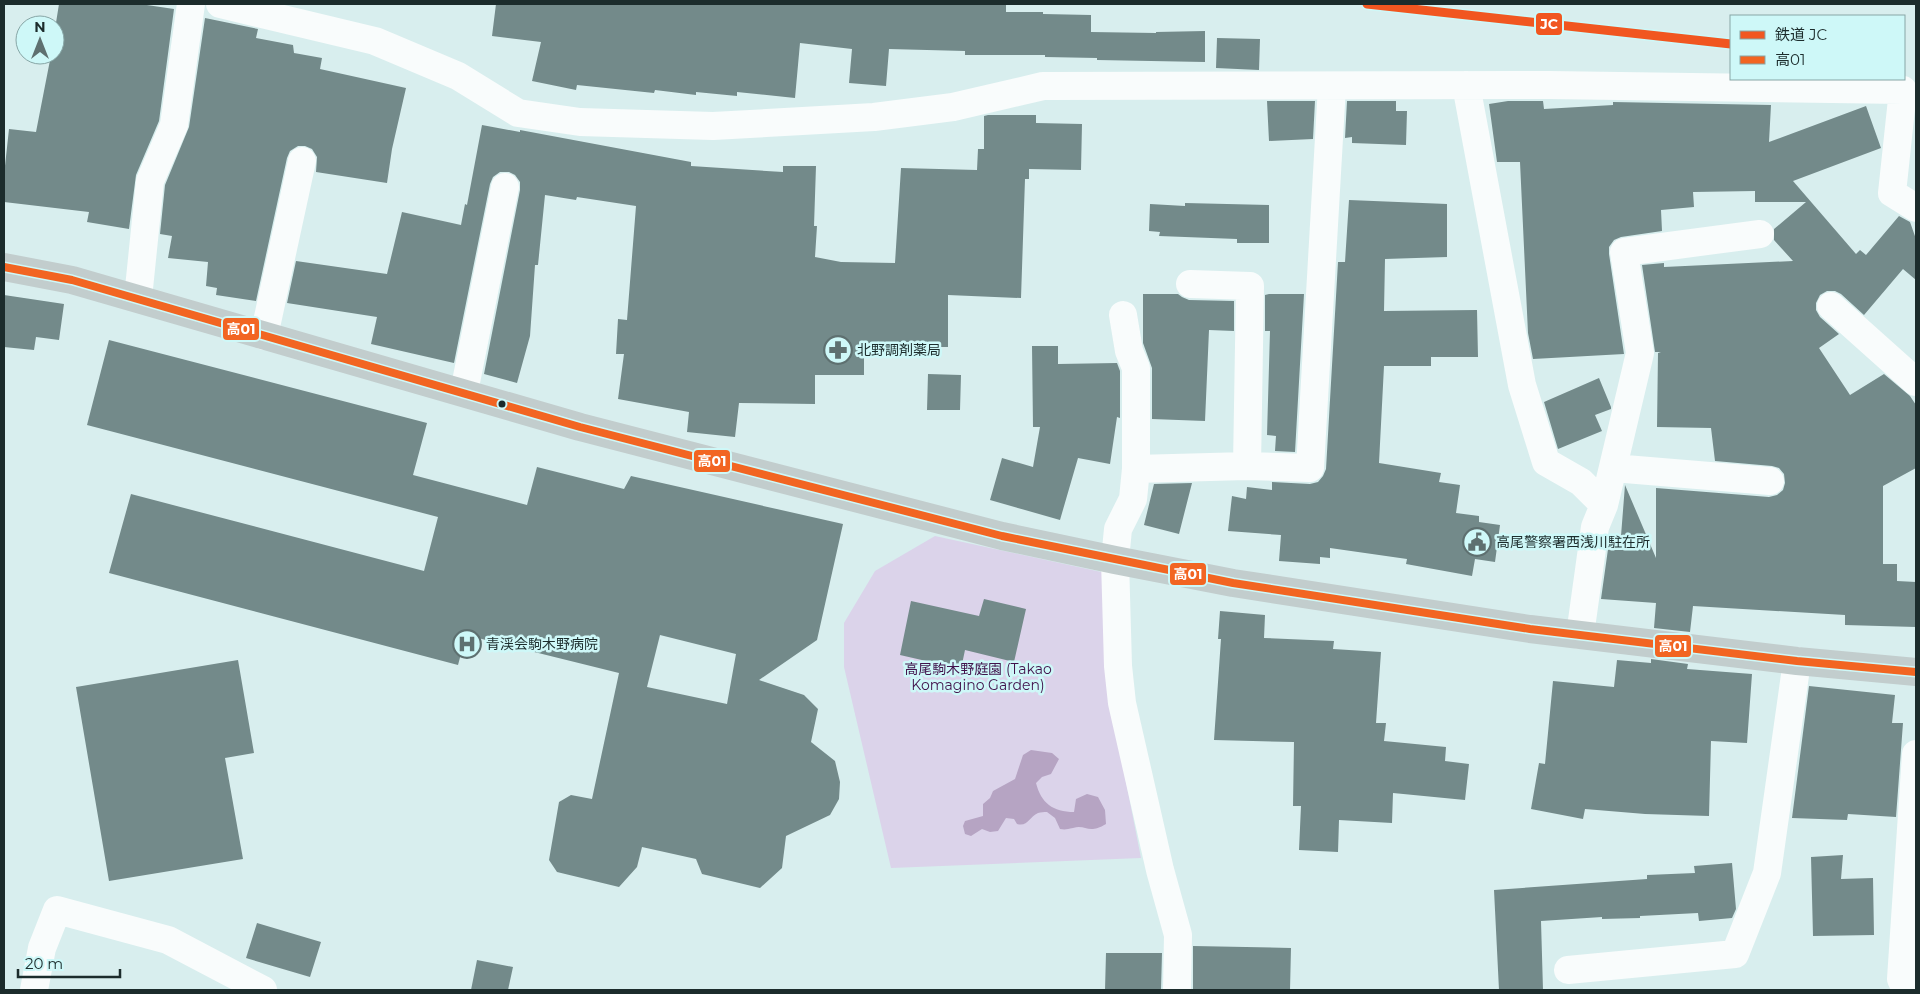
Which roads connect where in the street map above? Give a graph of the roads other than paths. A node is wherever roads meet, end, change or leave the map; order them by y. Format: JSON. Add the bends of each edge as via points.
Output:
{"nodes":[{"id":1,"x":191,"y":4,"type":"edge"},
{"id":2,"x":220,"y":4,"type":"edge"},
{"id":3,"x":1466,"y":85,"type":"junction"},
{"id":4,"x":1332,"y":86,"type":"junction"},
{"id":5,"x":302,"y":161,"type":"dead end"},
{"id":6,"x":505,"y":187,"type":"dead end"},
{"id":7,"x":1916,"y":208,"type":"edge"},
{"id":8,"x":1760,"y":234,"type":"dead end"},
{"id":9,"x":4,"y":267,"type":"edge"},
{"id":10,"x":1190,"y":284,"type":"dead end"},
{"id":11,"x":138,"y":298,"type":"junction"},
{"id":12,"x":1831,"y":306,"type":"dead end"},
{"id":13,"x":1123,"y":315,"type":"dead end"},
{"id":14,"x":264,"y":336,"type":"junction"},
{"id":15,"x":1916,"y":382,"type":"edge"},
{"id":16,"x":464,"y":392,"type":"junction"},
{"id":17,"x":1247,"y":466,"type":"junction"},
{"id":18,"x":1613,"y":468,"type":"junction"},
{"id":19,"x":1136,"y":469,"type":"junction"},
{"id":20,"x":1770,"y":481,"type":"dead end"},
{"id":21,"x":1604,"y":506,"type":"junction"},
{"id":22,"x":1115,"y":560,"type":"junction"},
{"id":23,"x":1580,"y":635,"type":"junction"},
{"id":24,"x":1796,"y":661,"type":"junction"},
{"id":25,"x":1916,"y":672,"type":"edge"},
{"id":26,"x":1916,"y":754,"type":"edge"},
{"id":27,"x":1568,"y":970,"type":"dead end"},
{"id":28,"x":34,"y":990,"type":"edge"},
{"id":29,"x":263,"y":990,"type":"edge"},
{"id":30,"x":1177,"y":990,"type":"edge"},
{"id":31,"x":1906,"y":990,"type":"edge"}],
"edges":[{"from":1,"to":11,"type":"street","via":[[174,125],[150,181]]},
{"from":2,"to":4,"type":"street","via":[[375,41],[458,76],[518,112],[580,122],[713,126],[874,117],[953,107],[1043,86]]},
{"from":3,"to":4,"type":"street"},
{"from":3,"to":7,"type":"street","via":[[1903,90],[1892,193]]},
{"from":3,"to":21,"type":"street","via":[[1522,385],[1546,462],[1581,482]]},
{"from":4,"to":17,"type":"street","via":[[1310,468]]},
{"from":5,"to":14,"type":"street"},
{"from":6,"to":16,"type":"street"},
{"from":8,"to":18,"type":"street","via":[[1624,252],[1640,353]]},
{"from":9,"to":11,"type":"main road","via":[[72,280]]},
{"from":10,"to":17,"type":"street","via":[[1250,286]]},
{"from":11,"to":14,"type":"main road"},
{"from":12,"to":15,"type":"street"},
{"from":13,"to":19,"type":"street","via":[[1129,352],[1136,368]]},
{"from":14,"to":16,"type":"main road"},
{"from":16,"to":22,"type":"main road","via":[[609,434],[1002,536]]},
{"from":17,"to":19,"type":"street"},
{"from":18,"to":20,"type":"street"},
{"from":18,"to":21,"type":"street"},
{"from":19,"to":22,"type":"street","via":[[1133,499],[1118,529]]},
{"from":21,"to":23,"type":"street","via":[[1596,527]]},
{"from":22,"to":23,"type":"main road","via":[[1233,583]]},
{"from":22,"to":30,"type":"street","via":[[1116,643],[1122,703],[1178,935]]},
{"from":23,"to":24,"type":"main road"},
{"from":24,"to":25,"type":"main road"},
{"from":24,"to":27,"type":"street","via":[[1767,873],[1735,954]]},
{"from":26,"to":31,"type":"street","via":[[1901,979]]},
{"from":28,"to":29,"type":"street","via":[[42,948],[57,910],[168,940]]}]}
